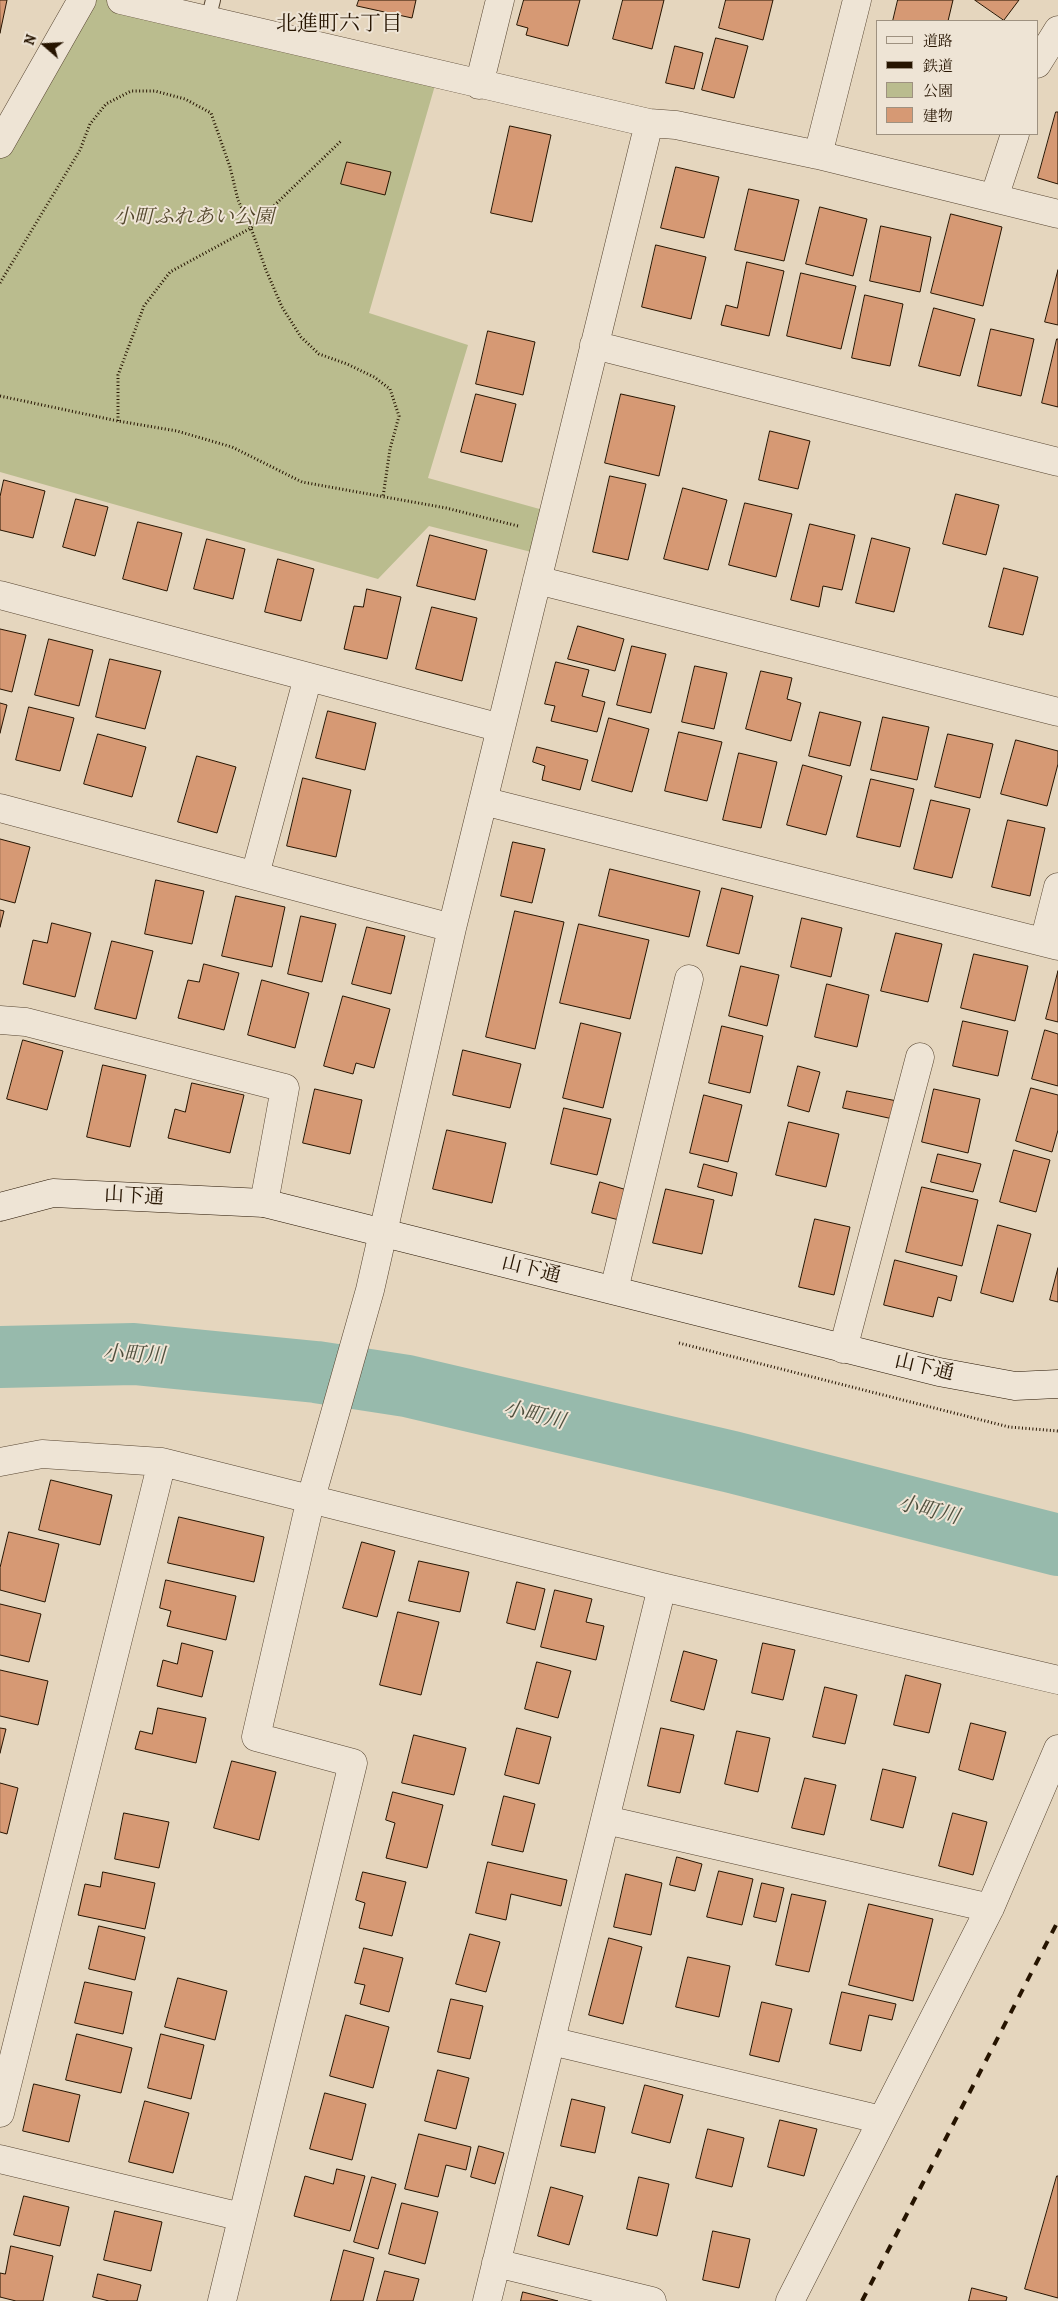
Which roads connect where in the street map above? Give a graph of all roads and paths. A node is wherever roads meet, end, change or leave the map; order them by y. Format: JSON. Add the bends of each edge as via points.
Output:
{"nodes":[{"id":1,"x":82,"y":0,"type":"edge"},
{"id":2,"x":121,"y":0,"type":"edge"},
{"id":3,"x":500,"y":0,"type":"edge"},
{"id":4,"x":857,"y":0,"type":"edge"},
{"id":5,"x":210,"y":10,"type":"edge"},
{"id":6,"x":1058,"y":30,"type":"edge"},
{"id":7,"x":1038,"y":62,"type":"edge"},
{"id":8,"x":479,"y":85,"type":"junction"},
{"id":9,"x":650,"y":123,"type":"junction"},
{"id":10,"x":1014,"y":135,"type":"edge"},
{"id":11,"x":342,"y":140,"type":"dead end"},
{"id":12,"x":0,"y":144,"type":"edge"},
{"id":13,"x":818,"y":155,"type":"junction"},
{"id":14,"x":994,"y":198,"type":"junction"},
{"id":15,"x":1058,"y":214,"type":"edge"},
{"id":16,"x":251,"y":228,"type":"junction"},
{"id":17,"x":0,"y":283,"type":"edge"},
{"id":18,"x":594,"y":345,"type":"junction"},
{"id":19,"x":0,"y":396,"type":"edge"},
{"id":20,"x":118,"y":421,"type":"junction"},
{"id":21,"x":1058,"y":462,"type":"edge"},
{"id":22,"x":383,"y":497,"type":"junction"},
{"id":23,"x":548,"y":534,"type":"junction"},
{"id":24,"x":537,"y":580,"type":"junction"},
{"id":25,"x":0,"y":595,"type":"edge"},
{"id":26,"x":308,"y":677,"type":"junction"},
{"id":27,"x":1058,"y":712,"type":"edge"},
{"id":28,"x":501,"y":728,"type":"junction"},
{"id":29,"x":483,"y":801,"type":"junction"},
{"id":30,"x":0,"y":808,"type":"edge"},
{"id":31,"x":255,"y":875,"type":"junction"},
{"id":32,"x":1058,"y":887,"type":"edge"},
{"id":33,"x":452,"y":928,"type":"junction"},
{"id":34,"x":1051,"y":944,"type":"edge"},
{"id":35,"x":689,"y":978,"type":"dead end"},
{"id":36,"x":0,"y":1020,"type":"edge"},
{"id":37,"x":920,"y":1057,"type":"dead end"},
{"id":38,"x":264,"y":1203,"type":"junction"},
{"id":39,"x":0,"y":1207,"type":"edge"},
{"id":40,"x":383,"y":1233,"type":"junction"},
{"id":41,"x":614,"y":1290,"type":"junction"},
{"id":42,"x":843,"y":1349,"type":"junction"},
{"id":43,"x":1058,"y":1384,"type":"edge"},
{"id":44,"x":0,"y":1462,"type":"edge"},
{"id":45,"x":162,"y":1462,"type":"junction"},
{"id":46,"x":311,"y":1498,"type":"junction"},
{"id":47,"x":662,"y":1587,"type":"junction"},
{"id":48,"x":1058,"y":1680,"type":"edge"},
{"id":49,"x":1058,"y":1749,"type":"edge"},
{"id":50,"x":606,"y":1820,"type":"junction"},
{"id":51,"x":990,"y":1908,"type":"junction"},
{"id":52,"x":551,"y":2041,"type":"junction"},
{"id":53,"x":0,"y":2113,"type":"edge"},
{"id":54,"x":882,"y":2120,"type":"junction"},
{"id":55,"x":0,"y":2159,"type":"edge"},
{"id":56,"x":242,"y":2217,"type":"junction"},
{"id":57,"x":496,"y":2263,"type":"junction"},
{"id":58,"x":222,"y":2301,"type":"edge"},
{"id":59,"x":487,"y":2301,"type":"edge"},
{"id":60,"x":652,"y":2301,"type":"edge"},
{"id":61,"x":790,"y":2301,"type":"edge"}],
"edges":[{"from":1,"to":12,"type":"street"},
{"from":2,"to":5,"type":"street"},
{"from":3,"to":8,"type":"street"},
{"from":4,"to":13,"type":"street"},
{"from":5,"to":8,"type":"street"},
{"from":6,"to":7,"type":"street"},
{"from":8,"to":9,"type":"street"},
{"from":9,"to":13,"type":"street"},
{"from":9,"to":18,"type":"street"},
{"from":10,"to":14,"type":"street"},
{"from":11,"to":16,"type":"path"},
{"from":13,"to":14,"type":"street"},
{"from":14,"to":15,"type":"street"},
{"from":16,"to":17,"type":"path","via":[[238,200],[211,113],[186,99],[155,91],[131,92],[106,104],[90,124],[80,150]]},
{"from":16,"to":20,"type":"path","via":[[170,272],[144,306],[118,375]]},
{"from":16,"to":22,"type":"path","via":[[282,307],[301,336],[319,354],[348,364],[390,388],[399,416]]},
{"from":18,"to":21,"type":"street"},
{"from":18,"to":23,"type":"street"},
{"from":19,"to":20,"type":"path"},
{"from":20,"to":22,"type":"path","via":[[177,431],[232,447],[302,482]]},
{"from":22,"to":23,"type":"path","via":[[446,508]]},
{"from":23,"to":24,"type":"street"},
{"from":24,"to":27,"type":"street"},
{"from":24,"to":28,"type":"street"},
{"from":25,"to":26,"type":"street"},
{"from":26,"to":28,"type":"street"},
{"from":26,"to":31,"type":"street"},
{"from":28,"to":29,"type":"street"},
{"from":29,"to":33,"type":"street"},
{"from":29,"to":34,"type":"street"},
{"from":30,"to":31,"type":"street"},
{"from":31,"to":33,"type":"street"},
{"from":32,"to":34,"type":"street"},
{"from":33,"to":40,"type":"street"},
{"from":35,"to":41,"type":"street"},
{"from":36,"to":38,"type":"street","via":[[26,1022],[285,1088]]},
{"from":37,"to":42,"type":"street"},
{"from":38,"to":39,"type":"street","name":"山下通","via":[[54,1193]]},
{"from":38,"to":40,"type":"street","name":"山下通"},
{"from":40,"to":41,"type":"street","name":"山下通"},
{"from":40,"to":46,"type":"street"},
{"from":41,"to":42,"type":"street","name":"山下通"},
{"from":42,"to":43,"type":"street","name":"山下通","via":[[1015,1386]]},
{"from":44,"to":45,"type":"street","via":[[42,1454]]},
{"from":45,"to":46,"type":"street"},
{"from":45,"to":53,"type":"street"},
{"from":46,"to":47,"type":"street"},
{"from":46,"to":56,"type":"street","via":[[256,1738],[354,1763]]},
{"from":47,"to":48,"type":"street"},
{"from":47,"to":50,"type":"street"},
{"from":49,"to":51,"type":"street"},
{"from":50,"to":51,"type":"street"},
{"from":50,"to":52,"type":"street"},
{"from":51,"to":54,"type":"street"},
{"from":52,"to":54,"type":"street"},
{"from":52,"to":57,"type":"street"},
{"from":54,"to":61,"type":"street"},
{"from":55,"to":56,"type":"street"},
{"from":56,"to":58,"type":"street"},
{"from":57,"to":59,"type":"street"},
{"from":57,"to":60,"type":"street"}]}
